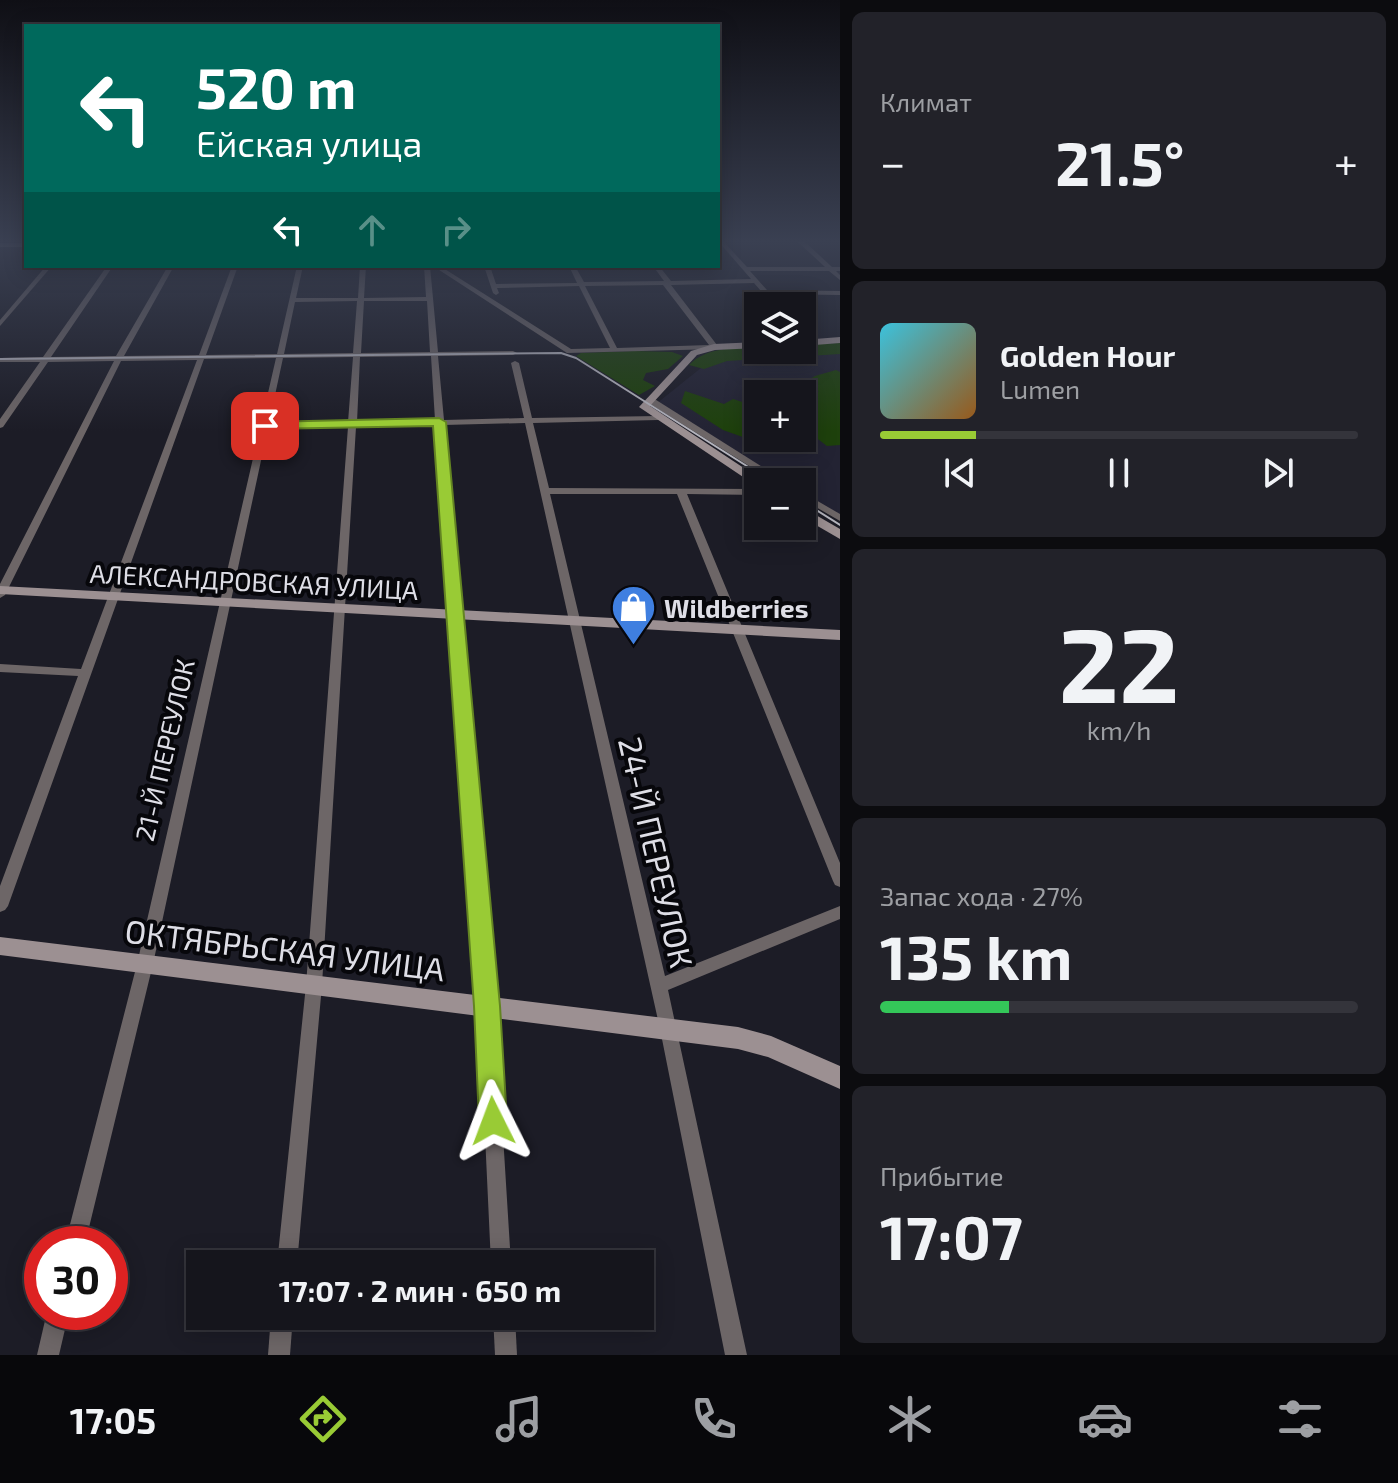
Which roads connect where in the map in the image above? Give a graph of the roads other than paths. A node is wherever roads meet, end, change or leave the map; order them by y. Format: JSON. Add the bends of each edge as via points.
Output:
{"nodes":[{"id":1,"x":17,"y":304,"type":"edge"},
{"id":2,"x":83,"y":304,"type":"edge"},
{"id":3,"x":149,"y":304,"type":"edge"},
{"id":4,"x":220,"y":304,"type":"edge"},
{"id":5,"x":291,"y":304,"type":"edge"},
{"id":6,"x":361,"y":304,"type":"edge"},
{"id":7,"x":429,"y":304,"type":"edge"},
{"id":8,"x":495,"y":304,"type":"edge"},
{"id":9,"x":591,"y":304,"type":"edge"},
{"id":10,"x":683,"y":304,"type":"edge"},
{"id":11,"x":0,"y":324,"type":"edge"},
{"id":12,"x":840,"y":340,"type":"edge"},
{"id":13,"x":816,"y":341,"type":"edge"},
{"id":14,"x":744,"y":346,"type":"edge"},
{"id":15,"x":714,"y":347,"type":"junction"},
{"id":16,"x":674,"y":348,"type":"junction"},
{"id":17,"x":615,"y":350,"type":"junction"},
{"id":18,"x":434,"y":354,"type":"junction"},
{"id":19,"x":357,"y":355,"type":"junction"},
{"id":20,"x":690,"y":355,"type":"junction"},
{"id":21,"x":280,"y":356,"type":"junction"},
{"id":22,"x":199,"y":357,"type":"junction"},
{"id":23,"x":119,"y":358,"type":"junction"},
{"id":24,"x":45,"y":359,"type":"junction"},
{"id":25,"x":0,"y":360,"type":"edge"},
{"id":26,"x":650,"y":400,"type":"junction"},
{"id":27,"x":658,"y":418,"type":"junction"},
{"id":28,"x":528,"y":420,"type":"junction"},
{"id":29,"x":439,"y":422,"type":"junction"},
{"id":30,"x":353,"y":424,"type":"junction"},
{"id":31,"x":0,"y":425,"type":"edge"},
{"id":32,"x":265,"y":426,"type":"junction"},
{"id":33,"x":759,"y":468,"type":"edge"},
{"id":34,"x":744,"y":474,"type":"edge"},
{"id":35,"x":544,"y":491,"type":"junction"},
{"id":36,"x":681,"y":492,"type":"junction"},
{"id":37,"x":744,"y":492,"type":"edge"},
{"id":38,"x":816,"y":503,"type":"edge"},
{"id":39,"x":840,"y":518,"type":"edge"},
{"id":40,"x":816,"y":520,"type":"edge"},
{"id":41,"x":840,"y":535,"type":"edge"},
{"id":42,"x":1,"y":592,"type":"edge"},
{"id":43,"x":114,"y":597,"type":"junction"},
{"id":44,"x":225,"y":604,"type":"junction"},
{"id":45,"x":340,"y":610,"type":"junction"},
{"id":46,"x":455,"y":617,"type":"junction"},
{"id":47,"x":575,"y":623,"type":"junction"},
{"id":48,"x":737,"y":630,"type":"junction"},
{"id":49,"x":840,"y":635,"type":"edge"},
{"id":50,"x":0,"y":668,"type":"edge"},
{"id":51,"x":85,"y":673,"type":"junction"},
{"id":52,"x":840,"y":881,"type":"edge"},
{"id":53,"x":0,"y":906,"type":"edge"},
{"id":54,"x":840,"y":912,"type":"edge"},
{"id":55,"x":0,"y":946,"type":"edge"},
{"id":56,"x":145,"y":964,"type":"junction"},
{"id":57,"x":314,"y":985,"type":"junction"},
{"id":58,"x":659,"y":986,"type":"junction"},
{"id":59,"x":487,"y":1006,"type":"junction"},
{"id":60,"x":669,"y":1029,"type":"junction"},
{"id":61,"x":840,"y":1078,"type":"edge"},
{"id":62,"x":80,"y":1226,"type":"edge"},
{"id":63,"x":288,"y":1250,"type":"edge"},
{"id":64,"x":500,"y":1250,"type":"edge"},
{"id":65,"x":54,"y":1330,"type":"edge"},
{"id":66,"x":281,"y":1330,"type":"edge"},
{"id":67,"x":505,"y":1330,"type":"edge"},
{"id":68,"x":48,"y":1355,"type":"edge"},
{"id":69,"x":279,"y":1355,"type":"edge"},
{"id":70,"x":506,"y":1355,"type":"edge"},
{"id":71,"x":736,"y":1355,"type":"edge"}],
"edges":[{"from":1,"to":11,"type":"street"},
{"from":2,"to":24,"type":"street"},
{"from":3,"to":23,"type":"street"},
{"from":4,"to":22,"type":"street"},
{"from":5,"to":21,"type":"street","name":"21-Й ПЕРЕУЛОК"},
{"from":6,"to":19,"type":"street"},
{"from":7,"to":18,"type":"street"},
{"from":8,"to":17,"type":"street","via":[[567,349]]},
{"from":9,"to":17,"type":"street"},
{"from":10,"to":15,"type":"street"},
{"from":12,"to":13,"type":"street"},
{"from":14,"to":15,"type":"street"},
{"from":15,"to":16,"type":"street"},
{"from":15,"to":20,"type":"street"},
{"from":16,"to":17,"type":"street"},
{"from":16,"to":20,"type":"street"},
{"from":18,"to":19,"type":"street"},
{"from":18,"to":28,"type":"street","name":"24-Й ПЕРЕУЛОК","via":[[514,358]]},
{"from":18,"to":29,"type":"street"},
{"from":19,"to":21,"type":"street"},
{"from":19,"to":30,"type":"street"},
{"from":20,"to":26,"type":"street"},
{"from":21,"to":22,"type":"street"},
{"from":21,"to":32,"type":"street","name":"21-Й ПЕРЕУЛОК"},
{"from":22,"to":23,"type":"street"},
{"from":22,"to":43,"type":"street"},
{"from":23,"to":24,"type":"street"},
{"from":23,"to":42,"type":"street"},
{"from":24,"to":25,"type":"street"},
{"from":24,"to":31,"type":"street"},
{"from":26,"to":27,"type":"street","via":[[644,407]]},
{"from":26,"to":33,"type":"street"},
{"from":27,"to":28,"type":"street"},
{"from":27,"to":34,"type":"street"},
{"from":28,"to":29,"type":"street"},
{"from":28,"to":35,"type":"street","name":"24-Й ПЕРЕУЛОК"},
{"from":29,"to":30,"type":"street"},
{"from":29,"to":46,"type":"street"},
{"from":30,"to":32,"type":"street"},
{"from":30,"to":45,"type":"street"},
{"from":32,"to":44,"type":"street","name":"21-Й ПЕРЕУЛОК"},
{"from":35,"to":36,"type":"street"},
{"from":35,"to":47,"type":"street","name":"24-Й ПЕРЕУЛОК"},
{"from":36,"to":37,"type":"street"},
{"from":36,"to":48,"type":"street"},
{"from":38,"to":39,"type":"street"},
{"from":40,"to":41,"type":"street"},
{"from":42,"to":43,"type":"street","name":"АЛЕКСАНДРОВСКАЯ УЛИЦА"},
{"from":43,"to":44,"type":"street","name":"АЛЕКСАНДРОВСКАЯ УЛИЦА"},
{"from":43,"to":51,"type":"street"},
{"from":44,"to":45,"type":"street","name":"АЛЕКСАНДРОВСКАЯ УЛИЦА"},
{"from":44,"to":56,"type":"street","name":"21-Й ПЕРЕУЛОК"},
{"from":45,"to":46,"type":"street","name":"АЛЕКСАНДРОВСКАЯ УЛИЦА"},
{"from":45,"to":57,"type":"street"},
{"from":46,"to":47,"type":"street","name":"АЛЕКСАНДРОВСКАЯ УЛИЦА"},
{"from":46,"to":59,"type":"street"},
{"from":47,"to":48,"type":"street","name":"АЛЕКСАНДРОВСКАЯ УЛИЦА"},
{"from":47,"to":58,"type":"street","name":"24-Й ПЕРЕУЛОК"},
{"from":48,"to":49,"type":"street","name":"АЛЕКСАНДРОВСКАЯ УЛИЦА"},
{"from":48,"to":52,"type":"street"},
{"from":50,"to":51,"type":"street"},
{"from":51,"to":53,"type":"street"},
{"from":54,"to":58,"type":"street"},
{"from":55,"to":56,"type":"street","name":"ОКТЯБРЬСКАЯ УЛИЦА"},
{"from":56,"to":57,"type":"street","name":"ОКТЯБРЬСКАЯ УЛИЦА"},
{"from":56,"to":62,"type":"street","name":"21-Й ПЕРЕУЛОК"},
{"from":57,"to":59,"type":"street","name":"ОКТЯБРЬСКАЯ УЛИЦА"},
{"from":57,"to":63,"type":"street"},
{"from":58,"to":60,"type":"street","name":"24-Й ПЕРЕУЛОК"},
{"from":59,"to":60,"type":"street","name":"ОКТЯБРЬСКАЯ УЛИЦА"},
{"from":59,"to":64,"type":"street"},
{"from":60,"to":61,"type":"street","name":"ОКТЯБРЬСКАЯ УЛИЦА","via":[[771,1047]]},
{"from":60,"to":71,"type":"street","name":"24-Й ПЕРЕУЛОК"},
{"from":65,"to":68,"type":"street"},
{"from":66,"to":69,"type":"street"},
{"from":67,"to":70,"type":"street"}]}
